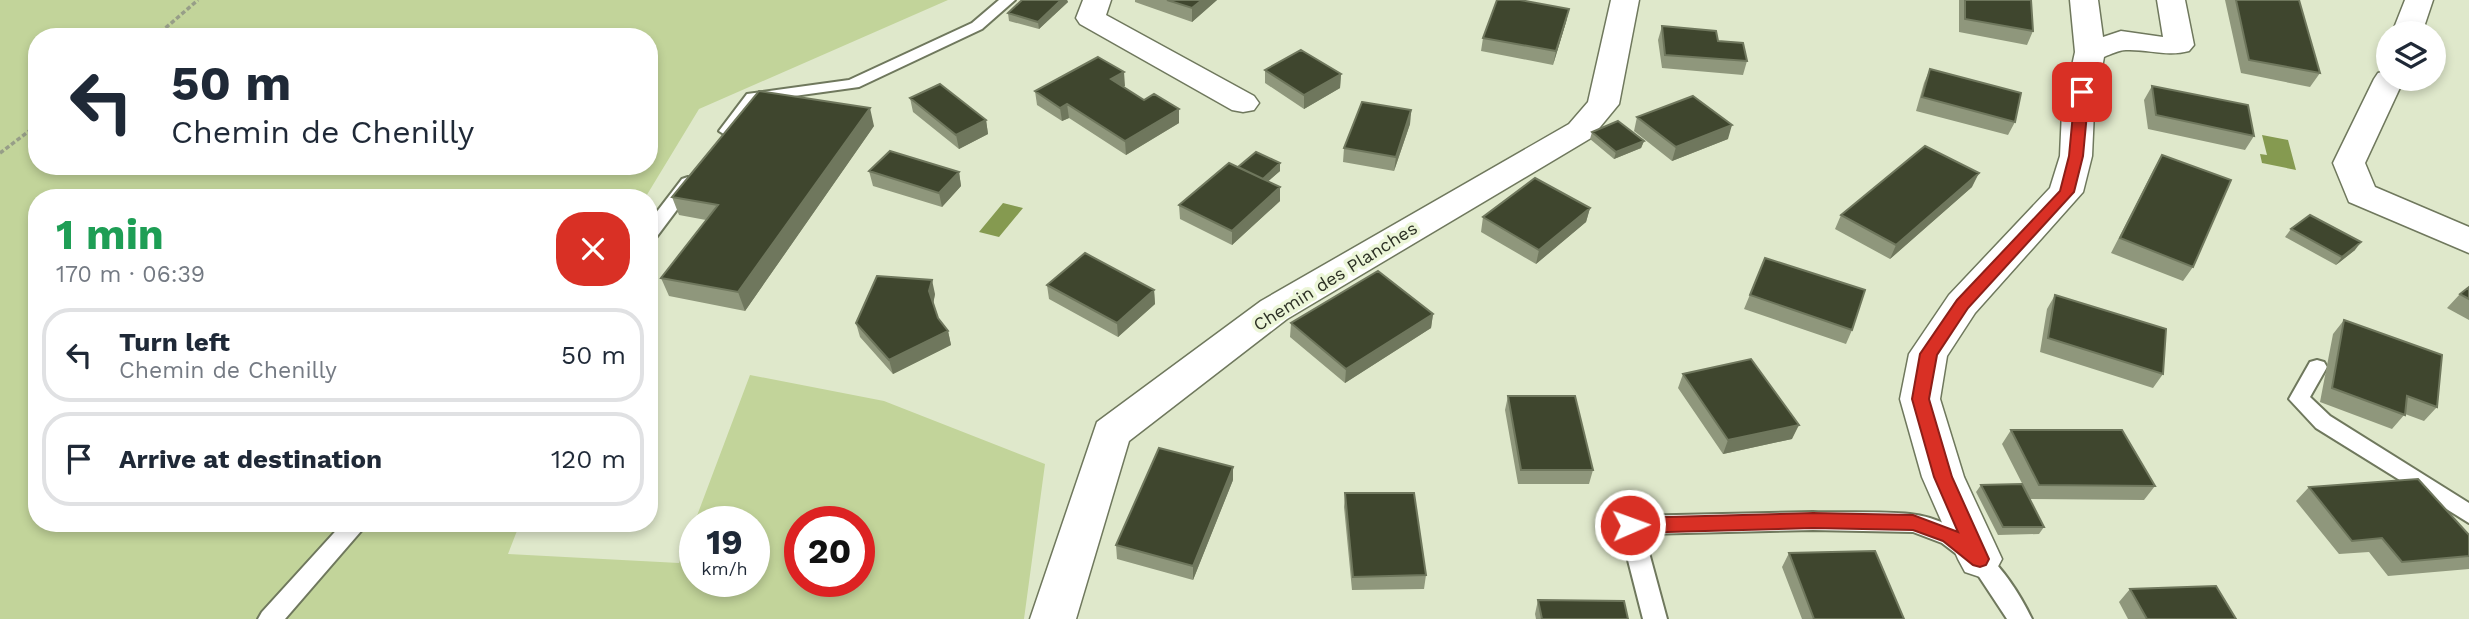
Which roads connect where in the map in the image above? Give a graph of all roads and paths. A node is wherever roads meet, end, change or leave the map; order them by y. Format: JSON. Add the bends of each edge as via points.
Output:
{"nodes":[{"id":1,"x":198,"y":0,"type":"edge"},
{"id":2,"x":1008,"y":0,"type":"edge"},
{"id":3,"x":1097,"y":0,"type":"edge"},
{"id":4,"x":1625,"y":0,"type":"edge"},
{"id":5,"x":2084,"y":0,"type":"edge"},
{"id":6,"x":2171,"y":0,"type":"edge"},
{"id":7,"x":2419,"y":0,"type":"edge"},
{"id":8,"x":2411,"y":21,"type":"edge"},
{"id":9,"x":165,"y":28,"type":"edge"},
{"id":10,"x":2090,"y":52,"type":"junction"},
{"id":11,"x":2383,"y":91,"type":"edge"},
{"id":12,"x":1243,"y":103,"type":"dead end"},
{"id":13,"x":28,"y":132,"type":"edge"},
{"id":14,"x":721,"y":139,"type":"edge"},
{"id":15,"x":0,"y":153,"type":"edge"},
{"id":16,"x":697,"y":171,"type":"edge"},
{"id":17,"x":658,"y":223,"type":"edge"},
{"id":18,"x":2469,"y":241,"type":"edge"},
{"id":19,"x":2317,"y":367,"type":"dead end"},
{"id":20,"x":2469,"y":514,"type":"edge"},
{"id":21,"x":349,"y":532,"type":"edge"},
{"id":22,"x":1980,"y":559,"type":"junction"},
{"id":23,"x":270,"y":619,"type":"edge"},
{"id":24,"x":1053,"y":619,"type":"edge"},
{"id":25,"x":1655,"y":619,"type":"edge"},
{"id":26,"x":2020,"y":619,"type":"edge"}],
"edges":[{"from":1,"to":9,"type":"path"},
{"from":2,"to":14,"type":"lane","via":[[977,26],[853,84],[752,97]]},
{"from":3,"to":12,"type":"street","via":[[1090,18]]},
{"from":4,"to":24,"type":"street","name":"Chemin des Planches","via":[[1603,104],[1580,131],[1274,310],[1111,433]]},
{"from":5,"to":10,"type":"street"},
{"from":6,"to":10,"type":"street","via":[[2179,44],[2121,40]]},
{"from":7,"to":8,"type":"street"},
{"from":10,"to":22,"type":"street","via":[[2078,111],[2076,156],[2066,192],[1962,304],[1928,354],[1920,399],[1943,477]]},
{"from":11,"to":18,"type":"street","via":[[2349,163],[2361,194]]},
{"from":13,"to":15,"type":"path"},
{"from":16,"to":17,"type":"lane"},
{"from":19,"to":20,"type":"lane","via":[[2299,399],[2323,422]]},
{"from":21,"to":23,"type":"lane"},
{"from":22,"to":25,"type":"lane","via":[[1950,536],[1913,523],[1630,525]]},
{"from":22,"to":26,"type":"lane"}]}
